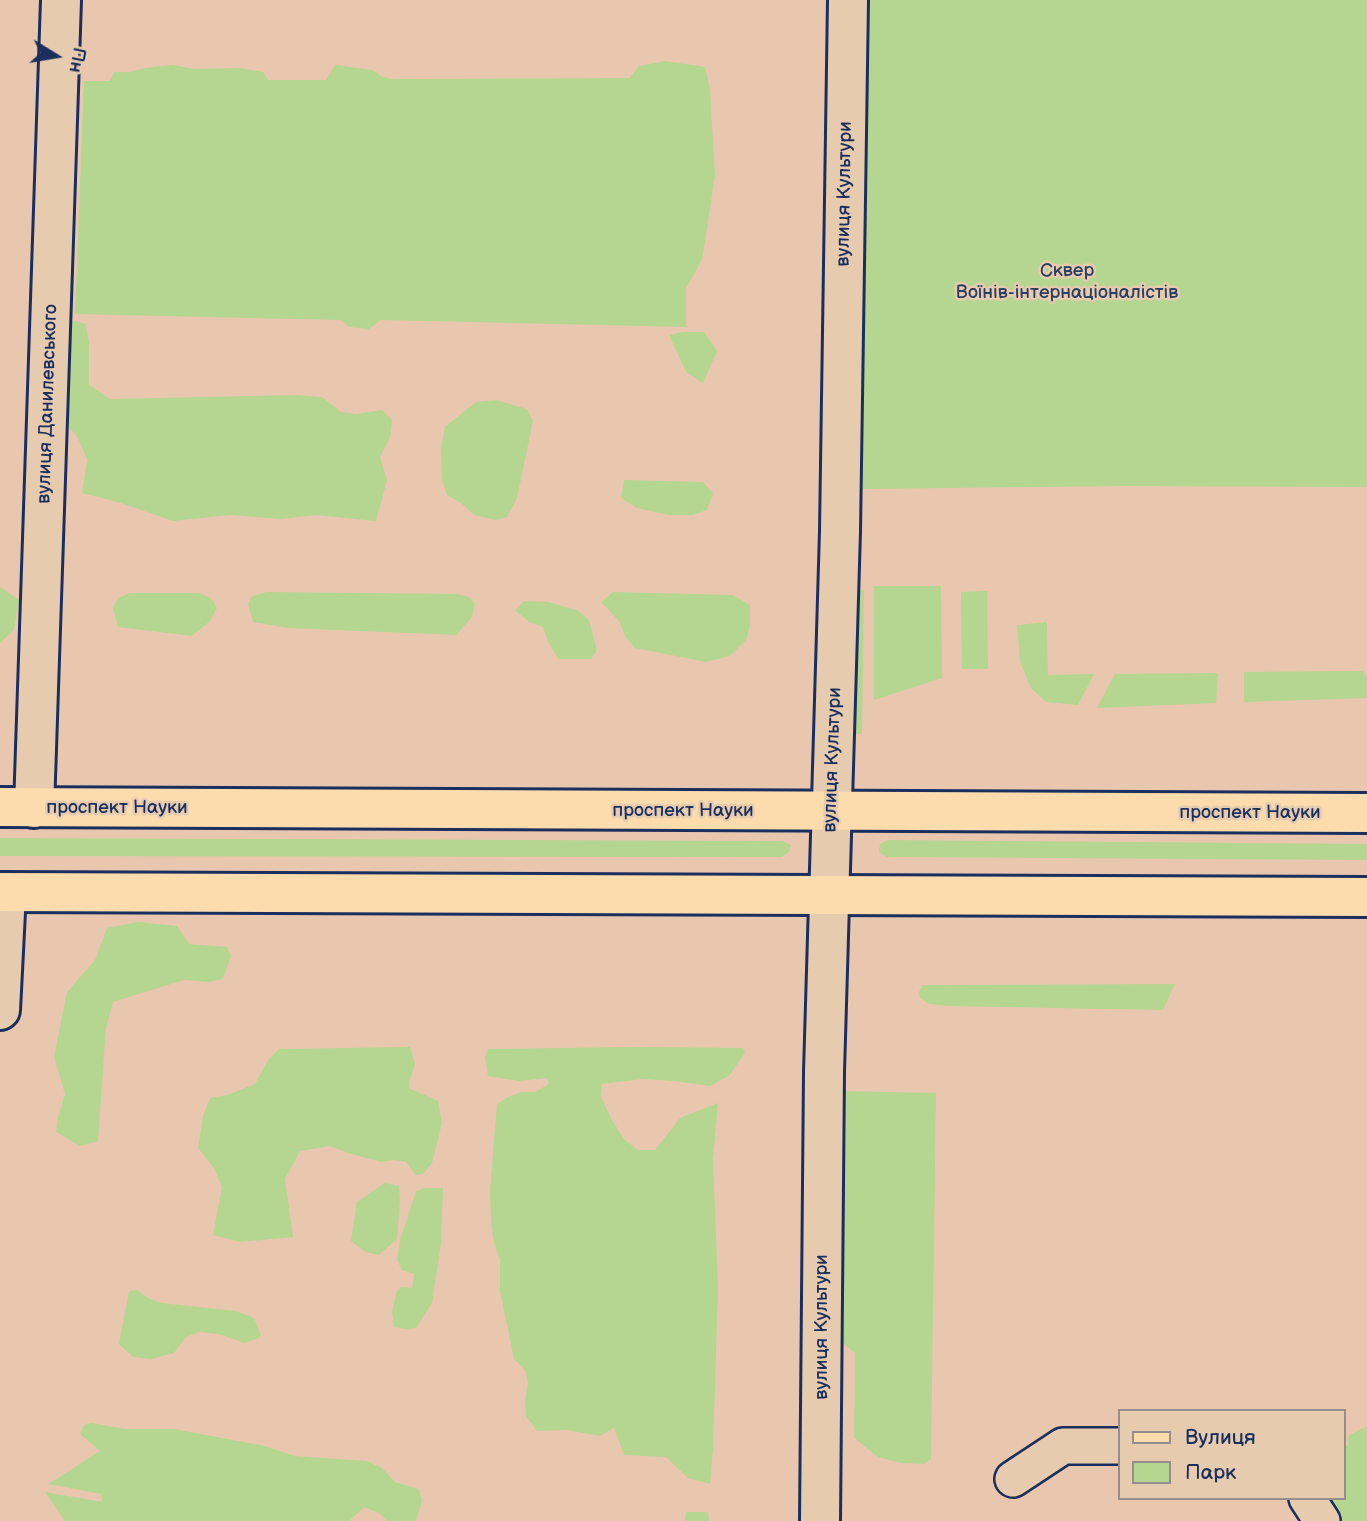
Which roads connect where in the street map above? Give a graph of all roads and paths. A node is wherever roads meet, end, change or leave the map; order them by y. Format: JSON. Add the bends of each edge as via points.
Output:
{"nodes":[{"id":1,"x":61,"y":0,"type":"edge"},
{"id":2,"x":848,"y":0,"type":"edge"},
{"id":3,"x":17,"y":807,"type":"edge"},
{"id":4,"x":832,"y":811,"type":"junction"},
{"id":5,"x":1367,"y":813,"type":"edge"},
{"id":6,"x":3,"y":892,"type":"edge"},
{"id":7,"x":828,"y":895,"type":"junction"},
{"id":8,"x":1367,"y":897,"type":"edge"},
{"id":9,"x":0,"y":1010,"type":"edge"},
{"id":10,"x":1118,"y":1446,"type":"edge"},
{"id":11,"x":1013,"y":1479,"type":"dead end"},
{"id":12,"x":1308,"y":1500,"type":"edge"},
{"id":13,"x":820,"y":1521,"type":"edge"},
{"id":14,"x":1322,"y":1521,"type":"edge"}],
"edges":[{"from":1,"to":3,"type":"street","name":"вулиця Данилевського"},
{"from":2,"to":4,"type":"street","name":"вулиця Культури"},
{"from":3,"to":4,"type":"main road","name":"проспект Науки"},
{"from":4,"to":5,"type":"main road","name":"проспект Науки"},
{"from":4,"to":7,"type":"street","name":"вулиця Культури"},
{"from":6,"to":7,"type":"main road"},
{"from":6,"to":9,"type":"street"},
{"from":7,"to":8,"type":"main road"},
{"from":7,"to":13,"type":"street","name":"вулиця Культури"},
{"from":10,"to":11,"type":"street","via":[[1063,1446]]},
{"from":12,"to":14,"type":"street"}]}
